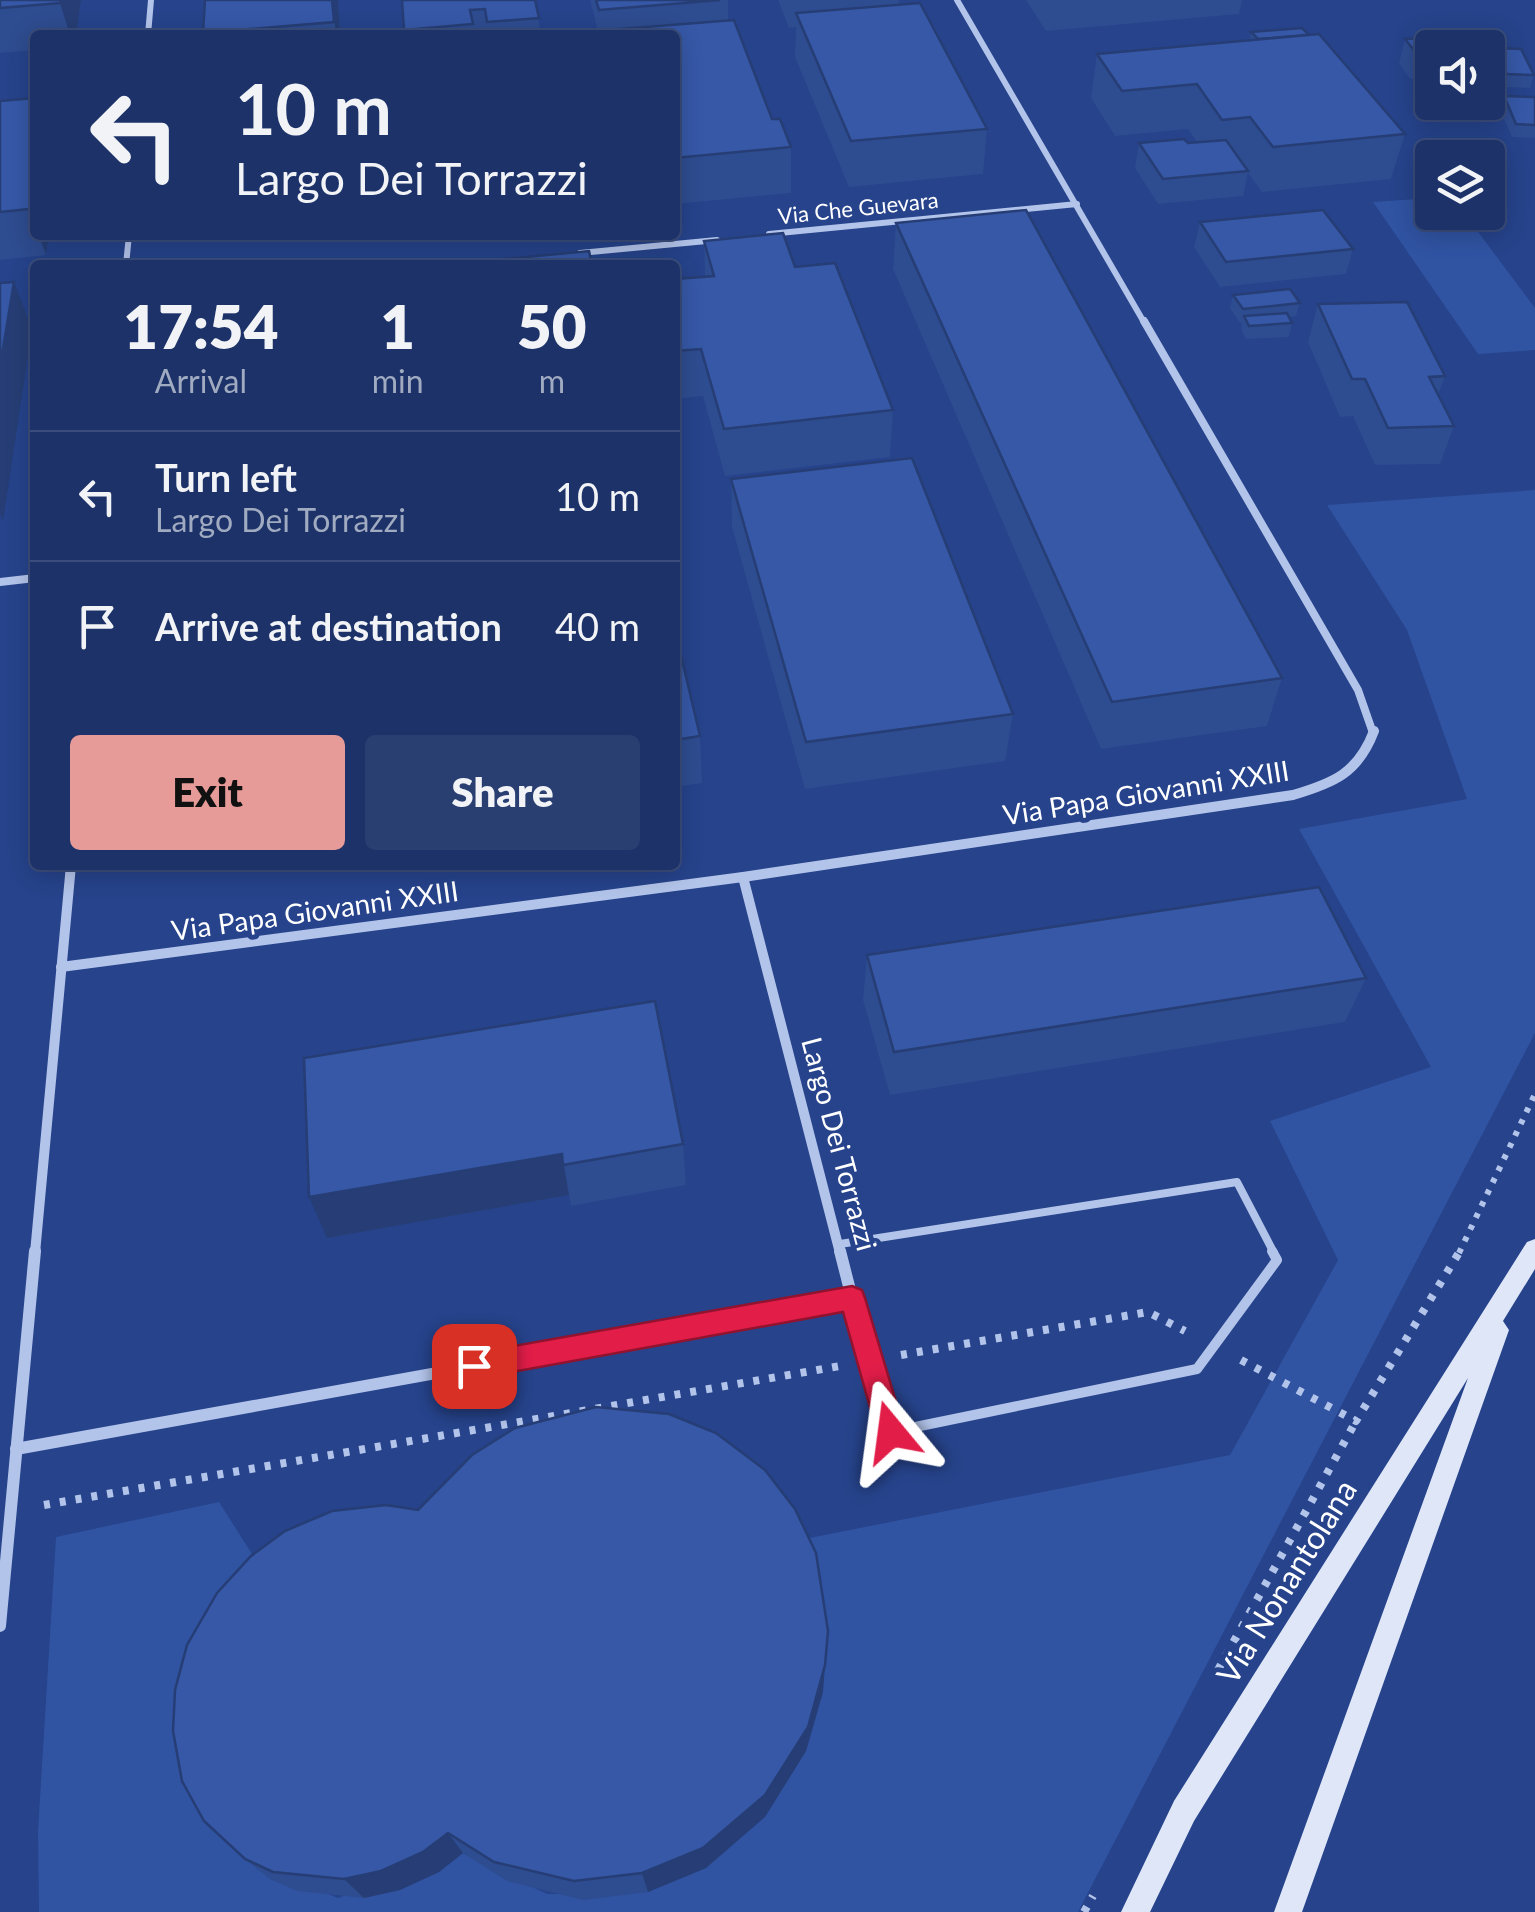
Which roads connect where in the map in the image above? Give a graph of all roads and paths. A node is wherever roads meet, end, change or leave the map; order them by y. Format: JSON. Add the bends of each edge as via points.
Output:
{"nodes":[{"id":1,"x":151,"y":0,"type":"edge"},
{"id":2,"x":957,"y":0,"type":"edge"},
{"id":3,"x":148,"y":30,"type":"edge"},
{"id":4,"x":1076,"y":204,"type":"junction"},
{"id":5,"x":760,"y":236,"type":"edge"},
{"id":6,"x":721,"y":239,"type":"edge"},
{"id":7,"x":562,"y":255,"type":"edge"},
{"id":8,"x":30,"y":579,"type":"edge"},
{"id":9,"x":0,"y":582,"type":"edge"},
{"id":10,"x":71,"y":870,"type":"edge"},
{"id":11,"x":743,"y":877,"type":"junction"},
{"id":12,"x":61,"y":968,"type":"junction"},
{"id":13,"x":840,"y":1244,"type":"junction"},
{"id":14,"x":1535,"y":1248,"type":"edge"},
{"id":15,"x":1509,"y":1295,"type":"junction"},
{"id":16,"x":852,"y":1298,"type":"junction"},
{"id":17,"x":16,"y":1449,"type":"junction"},
{"id":18,"x":2,"y":1573,"type":"edge"},
{"id":19,"x":0,"y":1626,"type":"edge"},
{"id":20,"x":1135,"y":1912,"type":"edge"},
{"id":21,"x":1288,"y":1912,"type":"edge"}],
"edges":[{"from":1,"to":3,"type":"street"},
{"from":2,"to":4,"type":"street","name":"Via Papa Giovanni XXIII"},
{"from":4,"to":5,"type":"street","name":"Via Che Guevara"},
{"from":4,"to":11,"type":"street","name":"Via Papa Giovanni XXIII","via":[[1358,690],[1375,729],[1364,763],[1293,795]]},
{"from":6,"to":7,"type":"street"},
{"from":8,"to":9,"type":"street"},
{"from":10,"to":12,"type":"street"},
{"from":11,"to":12,"type":"street","name":"Via Papa Giovanni XXIII"},
{"from":11,"to":13,"type":"street","name":"Largo Dei Torrazzi"},
{"from":12,"to":17,"type":"street"},
{"from":13,"to":16,"type":"street","name":"Largo Dei Torrazzi"},
{"from":13,"to":16,"type":"lane","via":[[1237,1182],[1277,1260],[1197,1369],[891,1432]]},
{"from":14,"to":15,"type":"main road","name":"Via Nonantolana"},
{"from":15,"to":20,"type":"main road","name":"Via Nonantolana","via":[[1184,1811]]},
{"from":15,"to":21,"type":"main road","name":"Via Nonantolana"},
{"from":16,"to":17,"type":"street"},
{"from":17,"to":18,"type":"street"},
{"from":18,"to":19,"type":"street"}]}
